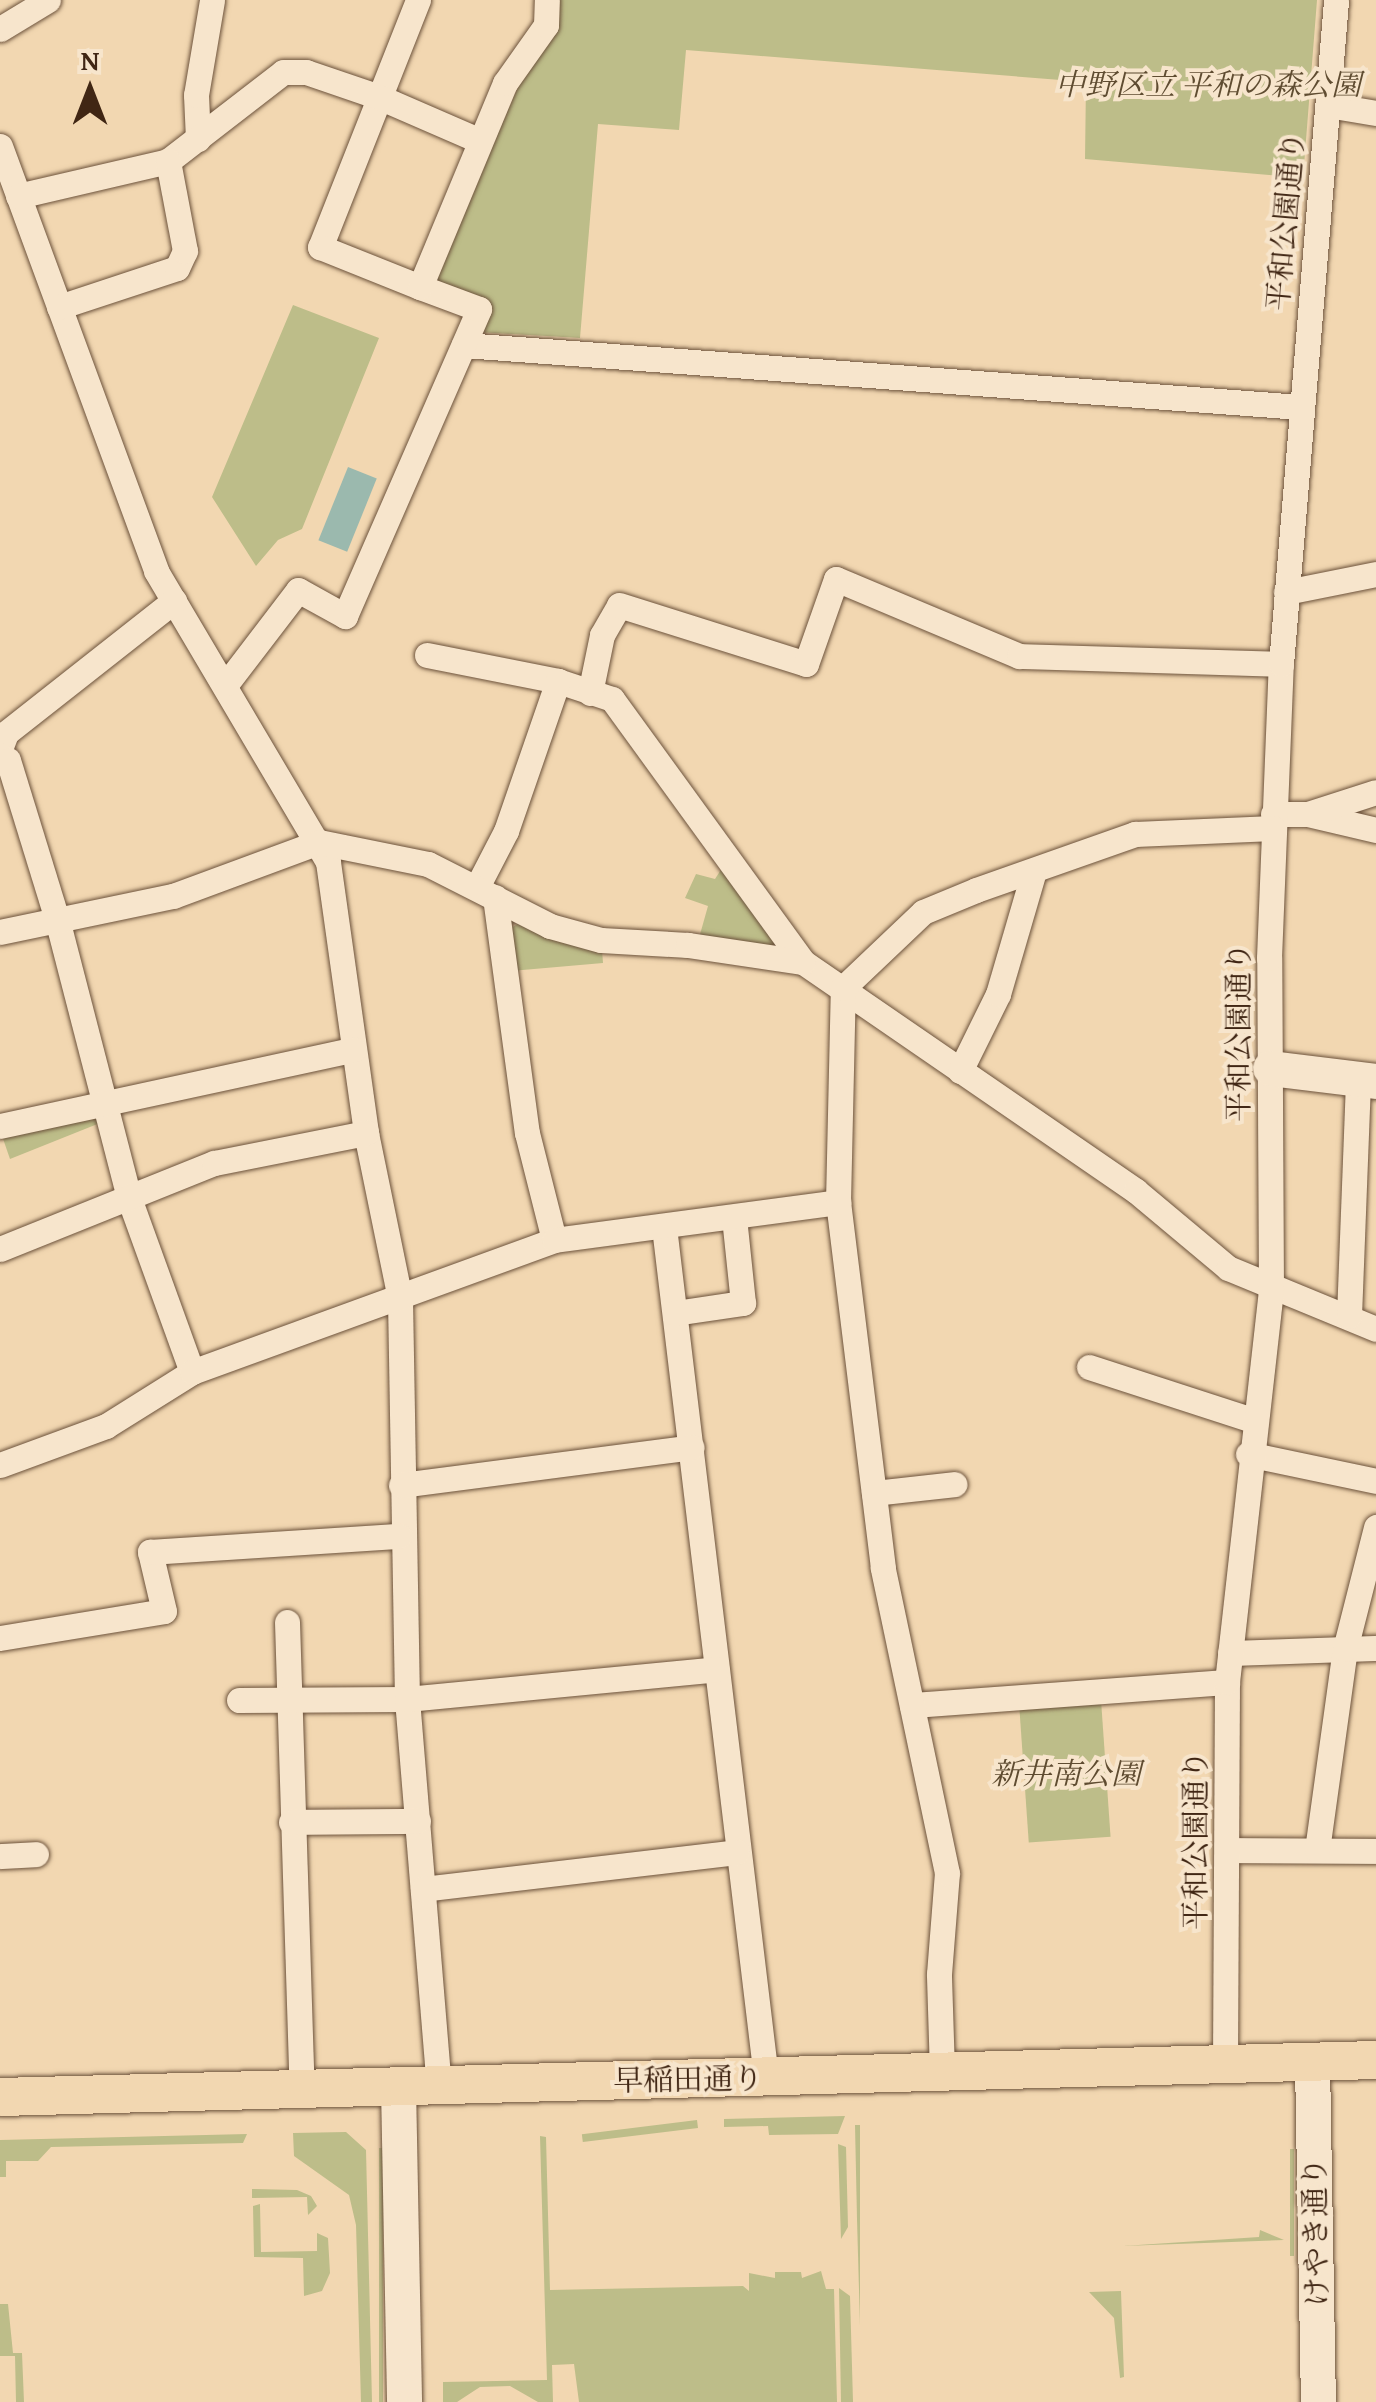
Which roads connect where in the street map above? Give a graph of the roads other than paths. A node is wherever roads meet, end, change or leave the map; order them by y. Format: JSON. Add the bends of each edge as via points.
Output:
{"nodes":[{"id":1,"x":48,"y":0,"type":"edge"},
{"id":2,"x":212,"y":0,"type":"edge"},
{"id":3,"x":418,"y":0,"type":"edge"},
{"id":4,"x":547,"y":0,"type":"edge"},
{"id":5,"x":1336,"y":0,"type":"edge"},
{"id":6,"x":0,"y":28,"type":"edge"},
{"id":7,"x":379,"y":97,"type":"junction"},
{"id":8,"x":1328,"y":105,"type":"junction"},
{"id":9,"x":1376,"y":113,"type":"edge"},
{"id":10,"x":198,"y":139,"type":"junction"},
{"id":11,"x":478,"y":140,"type":"junction"},
{"id":12,"x":0,"y":146,"type":"edge"},
{"id":13,"x":168,"y":162,"type":"junction"},
{"id":14,"x":18,"y":196,"type":"junction"},
{"id":15,"x":420,"y":287,"type":"junction"},
{"id":16,"x":59,"y":307,"type":"junction"},
{"id":17,"x":464,"y":344,"type":"junction"},
{"id":18,"x":1301,"y":407,"type":"junction"},
{"id":19,"x":1376,"y":574,"type":"edge"},
{"id":20,"x":1286,"y":592,"type":"junction"},
{"id":21,"x":174,"y":601,"type":"junction"},
{"id":22,"x":427,"y":655,"type":"dead end"},
{"id":23,"x":1281,"y":664,"type":"junction"},
{"id":24,"x":558,"y":681,"type":"junction"},
{"id":25,"x":227,"y":683,"type":"junction"},
{"id":26,"x":590,"y":693,"type":"junction"},
{"id":27,"x":2,"y":742,"type":"edge"},
{"id":28,"x":1376,"y":792,"type":"edge"},
{"id":29,"x":1308,"y":814,"type":"junction"},
{"id":30,"x":1273,"y":821,"type":"junction"},
{"id":31,"x":1376,"y":830,"type":"edge"},
{"id":32,"x":319,"y":842,"type":"junction"},
{"id":33,"x":1034,"y":871,"type":"junction"},
{"id":34,"x":486,"y":892,"type":"junction"},
{"id":35,"x":58,"y":922,"type":"junction"},
{"id":36,"x":0,"y":932,"type":"edge"},
{"id":37,"x":803,"y":962,"type":"junction"},
{"id":38,"x":843,"y":988,"type":"junction"},
{"id":39,"x":353,"y":1050,"type":"junction"},
{"id":40,"x":1270,"y":1068,"type":"junction"},
{"id":41,"x":960,"y":1071,"type":"junction"},
{"id":42,"x":1367,"y":1080,"type":"edge"},
{"id":43,"x":104,"y":1101,"type":"junction"},
{"id":44,"x":0,"y":1126,"type":"edge"},
{"id":45,"x":366,"y":1133,"type":"junction"},
{"id":46,"x":129,"y":1198,"type":"junction"},
{"id":47,"x":838,"y":1202,"type":"junction"},
{"id":48,"x":734,"y":1217,"type":"junction"},
{"id":49,"x":664,"y":1226,"type":"junction"},
{"id":50,"x":554,"y":1240,"type":"junction"},
{"id":51,"x":0,"y":1249,"type":"edge"},
{"id":52,"x":1272,"y":1291,"type":"junction"},
{"id":53,"x":400,"y":1300,"type":"junction"},
{"id":54,"x":675,"y":1312,"type":"junction"},
{"id":55,"x":1349,"y":1316,"type":"junction"},
{"id":56,"x":1376,"y":1329,"type":"edge"},
{"id":57,"x":1089,"y":1367,"type":"dead end"},
{"id":58,"x":192,"y":1372,"type":"junction"},
{"id":59,"x":1252,"y":1420,"type":"junction"},
{"id":60,"x":692,"y":1447,"type":"junction"},
{"id":61,"x":1248,"y":1454,"type":"junction"},
{"id":62,"x":0,"y":1465,"type":"edge"},
{"id":63,"x":1376,"y":1481,"type":"edge"},
{"id":64,"x":955,"y":1484,"type":"dead end"},
{"id":65,"x":401,"y":1485,"type":"junction"},
{"id":66,"x":874,"y":1493,"type":"junction"},
{"id":67,"x":1376,"y":1527,"type":"edge"},
{"id":68,"x":399,"y":1536,"type":"junction"},
{"id":69,"x":287,"y":1622,"type":"dead end"},
{"id":70,"x":1,"y":1634,"type":"edge"},
{"id":71,"x":1376,"y":1648,"type":"edge"},
{"id":72,"x":1344,"y":1649,"type":"junction"},
{"id":73,"x":1230,"y":1653,"type":"junction"},
{"id":74,"x":717,"y":1669,"type":"junction"},
{"id":75,"x":1227,"y":1682,"type":"junction"},
{"id":76,"x":239,"y":1700,"type":"dead end"},
{"id":77,"x":291,"y":1700,"type":"junction"},
{"id":78,"x":407,"y":1700,"type":"junction"},
{"id":79,"x":912,"y":1705,"type":"junction"},
{"id":80,"x":291,"y":1822,"type":"junction"},
{"id":81,"x":418,"y":1822,"type":"junction"},
{"id":82,"x":1229,"y":1850,"type":"junction"},
{"id":83,"x":1316,"y":1850,"type":"junction"},
{"id":84,"x":1376,"y":1850,"type":"edge"},
{"id":85,"x":738,"y":1852,"type":"junction"},
{"id":86,"x":36,"y":1854,"type":"dead end"},
{"id":87,"x":0,"y":1856,"type":"edge"},
{"id":88,"x":422,"y":1889,"type":"junction"},
{"id":89,"x":1376,"y":2060,"type":"edge"},
{"id":90,"x":1312,"y":2062,"type":"junction"},
{"id":91,"x":1225,"y":2064,"type":"junction"},
{"id":92,"x":942,"y":2072,"type":"junction"},
{"id":93,"x":766,"y":2076,"type":"junction"},
{"id":94,"x":439,"y":2085,"type":"junction"},
{"id":95,"x":398,"y":2086,"type":"junction"},
{"id":96,"x":302,"y":2089,"type":"junction"},
{"id":97,"x":0,"y":2097,"type":"edge"},
{"id":98,"x":404,"y":2402,"type":"edge"},
{"id":99,"x":1318,"y":2402,"type":"edge"}],
"edges":[{"from":1,"to":6,"type":"street"},
{"from":2,"to":10,"type":"street","via":[[196,95]]},
{"from":3,"to":7,"type":"street"},
{"from":4,"to":11,"type":"street","via":[[546,25],[505,83]]},
{"from":5,"to":8,"type":"street","name":"平和公園通り"},
{"from":7,"to":10,"type":"street","via":[[306,72],[282,72]]},
{"from":7,"to":11,"type":"street"},
{"from":7,"to":15,"type":"street","via":[[320,247]]},
{"from":8,"to":9,"type":"street"},
{"from":8,"to":18,"type":"street","name":"平和公園通り"},
{"from":10,"to":13,"type":"street"},
{"from":11,"to":15,"type":"street"},
{"from":12,"to":14,"type":"street"},
{"from":13,"to":14,"type":"street"},
{"from":13,"to":16,"type":"street","via":[[185,251],[177,268]]},
{"from":14,"to":16,"type":"street"},
{"from":15,"to":17,"type":"street","via":[[479,309]]},
{"from":16,"to":21,"type":"street","via":[[144,544]]},
{"from":17,"to":18,"type":"street"},
{"from":17,"to":25,"type":"street","via":[[345,616],[298,590]]},
{"from":18,"to":20,"type":"street","name":"平和公園通り"},
{"from":19,"to":20,"type":"street"},
{"from":20,"to":23,"type":"street","name":"平和公園通り"},
{"from":21,"to":25,"type":"street"},
{"from":21,"to":27,"type":"street"},
{"from":22,"to":24,"type":"street"},
{"from":23,"to":26,"type":"street","via":[[1018,656],[836,578],[806,664],[619,606],[602,635]]},
{"from":23,"to":30,"type":"street","name":"平和公園通り"},
{"from":24,"to":26,"type":"street"},
{"from":24,"to":34,"type":"street"},
{"from":25,"to":32,"type":"street"},
{"from":26,"to":37,"type":"street","via":[[612,699],[635,723],[661,769]]},
{"from":27,"to":35,"type":"street"},
{"from":28,"to":29,"type":"street"},
{"from":29,"to":30,"type":"street"},
{"from":29,"to":31,"type":"street"},
{"from":30,"to":33,"type":"street","via":[[1164,828]]},
{"from":30,"to":40,"type":"street","name":"平和公園通り"},
{"from":32,"to":34,"type":"street","via":[[383,850]]},
{"from":32,"to":35,"type":"street","via":[[173,896]]},
{"from":32,"to":39,"type":"street","via":[[328,862]]},
{"from":33,"to":38,"type":"street","via":[[922,912]]},
{"from":33,"to":41,"type":"street","via":[[998,994]]},
{"from":34,"to":37,"type":"street","via":[[550,926],[601,940]]},
{"from":34,"to":50,"type":"street","via":[[527,1134]]},
{"from":35,"to":36,"type":"street"},
{"from":35,"to":43,"type":"street"},
{"from":37,"to":38,"type":"street"},
{"from":38,"to":41,"type":"street"},
{"from":38,"to":47,"type":"street"},
{"from":39,"to":43,"type":"street"},
{"from":39,"to":45,"type":"street"},
{"from":40,"to":42,"type":"street"},
{"from":40,"to":52,"type":"street","name":"平和公園通り"},
{"from":41,"to":52,"type":"street","via":[[1136,1190],[1228,1268]]},
{"from":42,"to":55,"type":"street"},
{"from":43,"to":44,"type":"street"},
{"from":43,"to":46,"type":"street"},
{"from":45,"to":46,"type":"street","via":[[214,1163]]},
{"from":45,"to":53,"type":"street"},
{"from":46,"to":51,"type":"street"},
{"from":46,"to":58,"type":"street"},
{"from":47,"to":48,"type":"street"},
{"from":47,"to":66,"type":"street"},
{"from":48,"to":49,"type":"street"},
{"from":48,"to":54,"type":"street","via":[[743,1303]]},
{"from":49,"to":50,"type":"street"},
{"from":49,"to":54,"type":"street"},
{"from":50,"to":53,"type":"street"},
{"from":52,"to":55,"type":"street"},
{"from":52,"to":59,"type":"street","name":"平和公園通り"},
{"from":53,"to":58,"type":"street"},
{"from":53,"to":65,"type":"street"},
{"from":54,"to":60,"type":"street"},
{"from":55,"to":56,"type":"street"},
{"from":57,"to":59,"type":"street"},
{"from":58,"to":62,"type":"street","via":[[106,1426]]},
{"from":59,"to":61,"type":"street","name":"平和公園通り"},
{"from":60,"to":65,"type":"street"},
{"from":60,"to":74,"type":"street"},
{"from":61,"to":63,"type":"street"},
{"from":61,"to":73,"type":"street","name":"平和公園通り"},
{"from":64,"to":66,"type":"street"},
{"from":65,"to":68,"type":"street"},
{"from":66,"to":79,"type":"street"},
{"from":67,"to":72,"type":"street"},
{"from":68,"to":70,"type":"street","via":[[150,1552],[164,1611]]},
{"from":68,"to":78,"type":"street"},
{"from":69,"to":77,"type":"street"},
{"from":71,"to":72,"type":"street"},
{"from":72,"to":73,"type":"street"},
{"from":72,"to":83,"type":"street"},
{"from":73,"to":75,"type":"street","name":"平和公園通り"},
{"from":74,"to":78,"type":"street"},
{"from":74,"to":85,"type":"street"},
{"from":75,"to":79,"type":"street"},
{"from":75,"to":82,"type":"street","name":"平和公園通り"},
{"from":76,"to":77,"type":"street"},
{"from":77,"to":78,"type":"street"},
{"from":77,"to":80,"type":"street"},
{"from":78,"to":81,"type":"street"},
{"from":79,"to":92,"type":"street","via":[[947,1873],[939,1974]]},
{"from":80,"to":81,"type":"street"},
{"from":80,"to":96,"type":"street"},
{"from":81,"to":88,"type":"street"},
{"from":82,"to":83,"type":"street"},
{"from":82,"to":91,"type":"street","name":"平和公園通り"},
{"from":83,"to":84,"type":"street"},
{"from":85,"to":88,"type":"street"},
{"from":85,"to":93,"type":"street"},
{"from":86,"to":87,"type":"street"},
{"from":88,"to":94,"type":"street"},
{"from":89,"to":90,"type":"main road","name":"早稲田通り"},
{"from":90,"to":91,"type":"main road","name":"早稲田通り"},
{"from":90,"to":99,"type":"street","name":"けやき通り"},
{"from":91,"to":92,"type":"main road","name":"早稲田通り"},
{"from":92,"to":93,"type":"main road","name":"早稲田通り"},
{"from":93,"to":94,"type":"main road","name":"早稲田通り"},
{"from":94,"to":95,"type":"main road","name":"早稲田通り"},
{"from":95,"to":96,"type":"main road","name":"早稲田通り"},
{"from":95,"to":98,"type":"street"},
{"from":96,"to":97,"type":"main road","name":"早稲田通り"}]}
